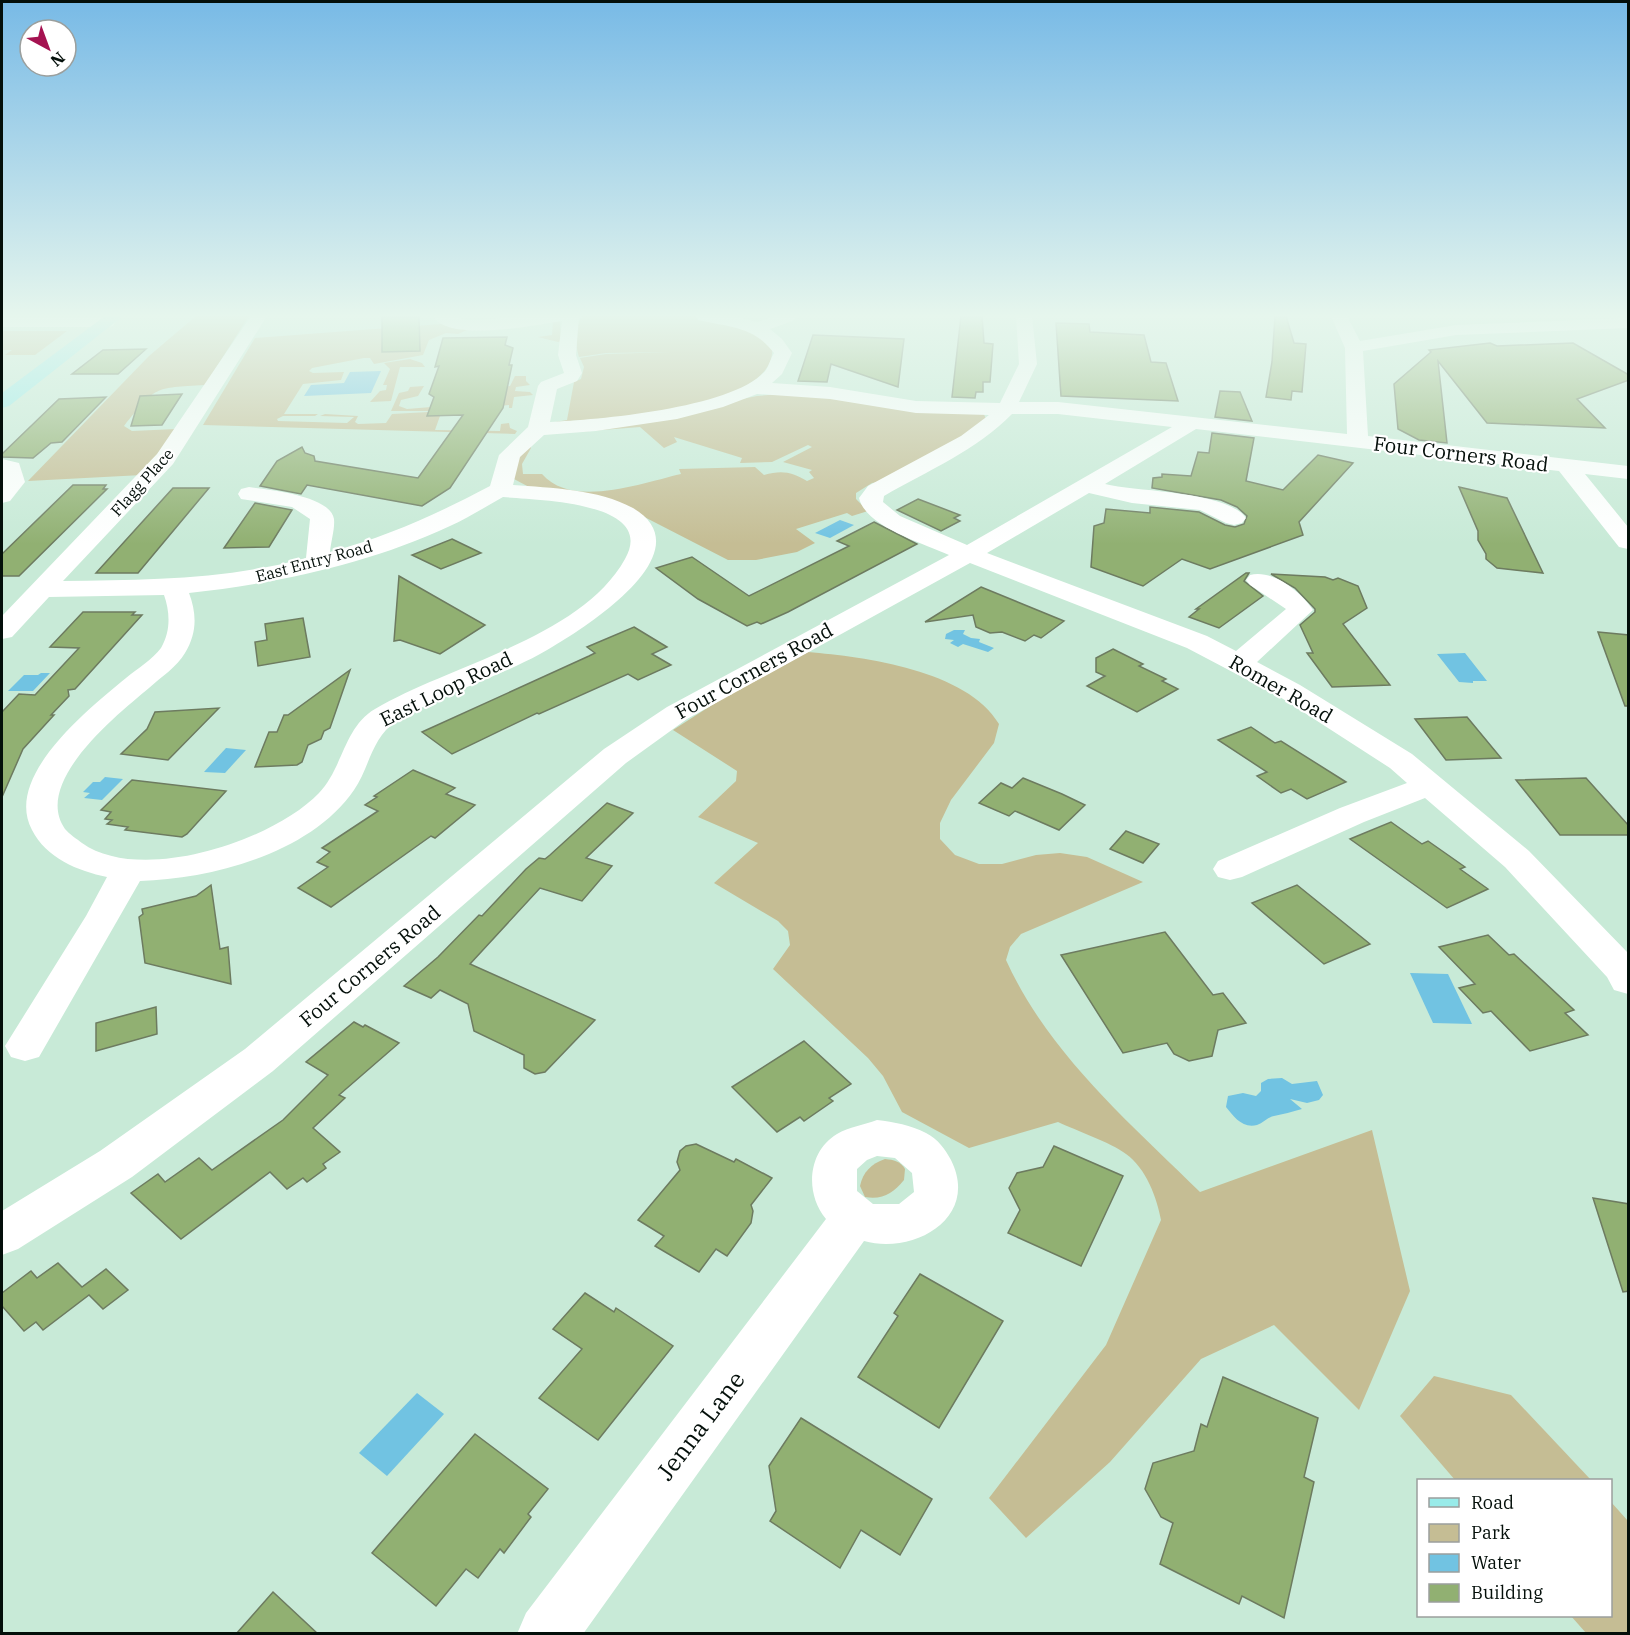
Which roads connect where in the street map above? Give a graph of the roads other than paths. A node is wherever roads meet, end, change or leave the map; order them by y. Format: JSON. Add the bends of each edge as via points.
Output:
{"nodes":[{"id":1,"x":15,"y":392,"type":"edge"},
{"id":2,"x":210,"y":392,"type":"edge"},
{"id":3,"x":547,"y":392,"type":"edge"},
{"id":4,"x":743,"y":392,"type":"edge"},
{"id":5,"x":820,"y":392,"type":"edge"},
{"id":6,"x":1014,"y":392,"type":"edge"},
{"id":7,"x":1356,"y":392,"type":"edge"},
{"id":8,"x":2,"y":402,"type":"edge"},
{"id":9,"x":1007,"y":408,"type":"junction"},
{"id":10,"x":1193,"y":423,"type":"junction"},
{"id":11,"x":538,"y":429,"type":"junction"},
{"id":12,"x":1358,"y":442,"type":"junction"},
{"id":13,"x":2,"y":465,"type":"edge"},
{"id":14,"x":1567,"y":466,"type":"junction"},
{"id":15,"x":1629,"y":472,"type":"edge"},
{"id":16,"x":1087,"y":486,"type":"junction"},
{"id":17,"x":499,"y":490,"type":"junction"},
{"id":18,"x":249,"y":494,"type":"dead end"},
{"id":19,"x":2,"y":496,"type":"edge"},
{"id":20,"x":1234,"y":518,"type":"dead end"},
{"id":21,"x":1629,"y":542,"type":"edge"},
{"id":22,"x":968,"y":554,"type":"junction"},
{"id":23,"x":319,"y":563,"type":"junction"},
{"id":24,"x":1259,"y":580,"type":"dead end"},
{"id":25,"x":174,"y":587,"type":"junction"},
{"id":26,"x":43,"y":589,"type":"junction"},
{"id":27,"x":2,"y":631,"type":"edge"},
{"id":28,"x":1238,"y":664,"type":"junction"},
{"id":29,"x":1430,"y":785,"type":"junction"},
{"id":30,"x":1230,"y":869,"type":"dead end"},
{"id":31,"x":128,"y":870,"type":"junction"},
{"id":32,"x":1626,"y":973,"type":"edge"},
{"id":33,"x":25,"y":1046,"type":"dead end"},
{"id":34,"x":854,"y":1218,"type":"dead end"},
{"id":35,"x":2,"y":1235,"type":"edge"},
{"id":36,"x":547,"y":1634,"type":"edge"}],
"edges":[{"from":1,"to":8,"type":"main road"},
{"from":2,"to":26,"type":"street","name":"Flagg Place","via":[[165,459]]},
{"from":3,"to":11,"type":"street"},
{"from":4,"to":11,"type":"street","via":[[650,419]]},
{"from":5,"to":9,"type":"street","via":[[916,407]]},
{"from":6,"to":9,"type":"street"},
{"from":7,"to":12,"type":"street"},
{"from":9,"to":10,"type":"street","via":[[1089,410]]},
{"from":9,"to":22,"type":"street","name":"Romer Road","via":[[968,440],[870,498],[872,505],[892,521]]},
{"from":10,"to":12,"type":"street","name":"Four Corners Road"},
{"from":10,"to":16,"type":"street","name":"Four Corners Road"},
{"from":11,"to":17,"type":"street","via":[[510,455]]},
{"from":12,"to":14,"type":"street","name":"Four Corners Road"},
{"from":13,"to":19,"type":"street","via":[[11,468],[14,482]]},
{"from":14,"to":15,"type":"street","name":"Four Corners Road"},
{"from":14,"to":21,"type":"street"},
{"from":16,"to":20,"type":"street","via":[[1138,497],[1209,505]]},
{"from":16,"to":22,"type":"street","name":"Four Corners Road"},
{"from":17,"to":23,"type":"street","name":"East Entry Road","via":[[433,525]]},
{"from":17,"to":31,"type":"street","name":"East Loop Road","via":[[613,508],[642,528],[646,540],[641,555],[624,583],[567,627],[384,716],[362,740],[342,786],[301,823],[252,848],[220,858],[162,869]]},
{"from":18,"to":23,"type":"street","via":[[298,501],[322,516],[316,551]]},
{"from":22,"to":28,"type":"street","name":"Romer Road","via":[[1197,642]]},
{"from":22,"to":35,"type":"street","name":"Four Corners Road","via":[[735,679],[615,756],[260,1060],[116,1164]]},
{"from":23,"to":25,"type":"street","name":"East Entry Road","via":[[253,578]]},
{"from":24,"to":28,"type":"street","via":[[1293,601],[1300,610]]},
{"from":25,"to":26,"type":"street","name":"East Entry Road"},
{"from":25,"to":31,"type":"street","name":"East Loop Road","via":[[183,620],[182,635],[171,654],[74,741],[44,786],[44,822],[51,835],[63,847],[104,866]]},
{"from":26,"to":27,"type":"street","name":"Flagg Place"},
{"from":28,"to":29,"type":"street","name":"Romer Road","via":[[1290,691],[1371,742]]},
{"from":29,"to":30,"type":"street"},
{"from":29,"to":32,"type":"street","name":"Romer Road","via":[[1517,860]]},
{"from":31,"to":33,"type":"street"},
{"from":34,"to":36,"type":"street","name":"Jenna Lane"}]}
